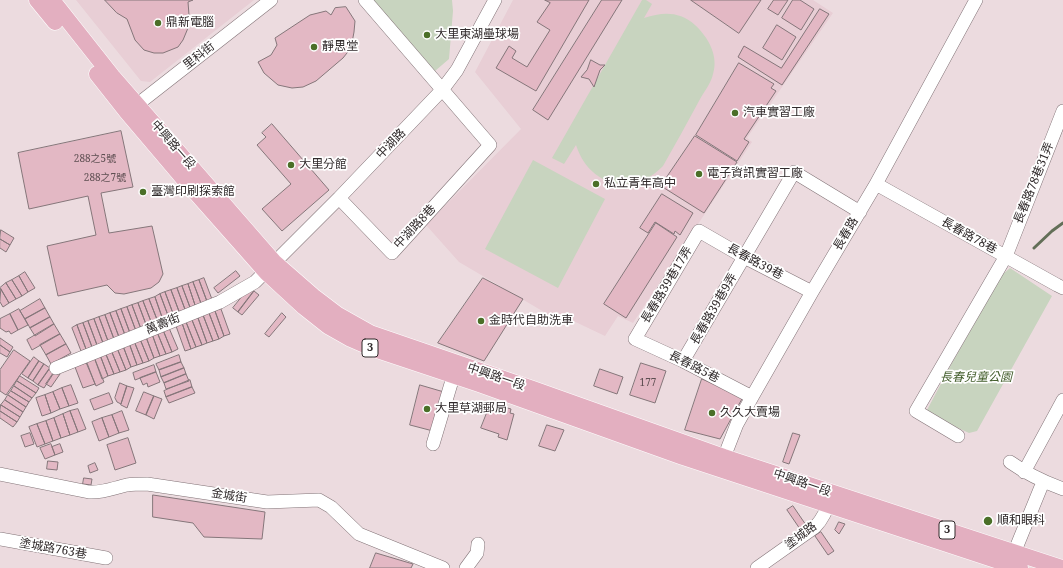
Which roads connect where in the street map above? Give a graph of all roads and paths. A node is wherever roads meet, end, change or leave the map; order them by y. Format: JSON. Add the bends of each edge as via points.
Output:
{"nodes":[{"id":1,"x":37,"y":0,"type":"edge"},
{"id":2,"x":52,"y":0,"type":"edge"},
{"id":3,"x":271,"y":0,"type":"edge"},
{"id":4,"x":365,"y":0,"type":"edge"},
{"id":5,"x":495,"y":0,"type":"edge"},
{"id":6,"x":975,"y":0,"type":"edge"},
{"id":7,"x":442,"y":90,"type":"junction"},
{"id":8,"x":132,"y":108,"type":"junction"},
{"id":9,"x":1063,"y":111,"type":"edge"},
{"id":10,"x":876,"y":184,"type":"junction"},
{"id":11,"x":339,"y":198,"type":"junction"},
{"id":12,"x":860,"y":212,"type":"junction"},
{"id":13,"x":699,"y":232,"type":"joint"},
{"id":14,"x":1006,"y":256,"type":"junction"},
{"id":15,"x":744,"y":257,"type":"junction"},
{"id":16,"x":270,"y":267,"type":"junction"},
{"id":17,"x":1063,"y":288,"type":"edge"},
{"id":18,"x":812,"y":292,"type":"junction"},
{"id":19,"x":635,"y":339,"type":"joint"},
{"id":20,"x":683,"y":361,"type":"junction"},
{"id":21,"x":56,"y":368,"type":"dead end"},
{"id":22,"x":455,"y":369,"type":"junction"},
{"id":23,"x":752,"y":397,"type":"junction"},
{"id":24,"x":1063,"y":400,"type":"edge"},
{"id":25,"x":958,"y":436,"type":"dead end"},
{"id":26,"x":434,"y":444,"type":"dead end"},
{"id":27,"x":1010,"y":462,"type":"dead end"},
{"id":28,"x":721,"y":463,"type":"junction"},
{"id":29,"x":1024,"y":472,"type":"junction"},
{"id":30,"x":0,"y":474,"type":"edge"},
{"id":31,"x":1044,"y":482,"type":"junction"},
{"id":32,"x":1063,"y":489,"type":"edge"},
{"id":33,"x":830,"y":499,"type":"junction"},
{"id":34,"x":0,"y":539,"type":"edge"},
{"id":35,"x":478,"y":544,"type":"dead end"},
{"id":36,"x":1014,"y":553,"type":"junction"},
{"id":37,"x":106,"y":558,"type":"dead end"},
{"id":38,"x":443,"y":568,"type":"edge"},
{"id":39,"x":466,"y":568,"type":"edge"},
{"id":40,"x":757,"y":568,"type":"edge"},
{"id":41,"x":1020,"y":568,"type":"edge"},
{"id":42,"x":1062,"y":568,"type":"edge"}],
"edges":[{"from":1,"to":8,"type":"main road","name":"中興路一段","number":"3"},
{"from":2,"to":8,"type":"main road","name":"中興路一段","number":"3","via":[[112,76]]},
{"from":3,"to":8,"type":"street","name":"里科街"},
{"from":4,"to":7,"type":"street"},
{"from":5,"to":7,"type":"street","name":"中湖路","via":[[457,70]]},
{"from":6,"to":10,"type":"street","name":"長春路"},
{"from":7,"to":11,"type":"street","name":"中湖路"},
{"from":7,"to":11,"type":"street","name":"中湖路8巷","via":[[490,146],[392,253]]},
{"from":8,"to":16,"type":"main road","name":"中興路一段","number":"3"},
{"from":9,"to":14,"type":"street","name":"長春路78巷31弄"},
{"from":10,"to":12,"type":"street","name":"長春路"},
{"from":10,"to":14,"type":"street","name":"長春路78巷"},
{"from":11,"to":16,"type":"street","name":"中湖路"},
{"from":12,"to":15,"type":"street","name":"長春路39巷9弄","via":[[794,172]]},
{"from":12,"to":18,"type":"street","name":"長春路"},
{"from":13,"to":15,"type":"street","name":"長春路39巷"},
{"from":13,"to":19,"type":"street","name":"長春路39巷17弄"},
{"from":14,"to":17,"type":"street","name":"長春路78巷"},
{"from":14,"to":25,"type":"street","name":"長春路78巷31弄","via":[[916,411]]},
{"from":15,"to":18,"type":"street","name":"長春路39巷"},
{"from":15,"to":20,"type":"street","name":"長春路39巷9弄"},
{"from":16,"to":21,"type":"street","name":"萬壽街","via":[[255,282],[220,302]]},
{"from":16,"to":22,"type":"main road","name":"中興路一段","number":"3","via":[[304,307],[328,326],[351,339],[374,349]]},
{"from":18,"to":23,"type":"street","name":"長春路"},
{"from":19,"to":20,"type":"street","name":"長春路5巷"},
{"from":20,"to":23,"type":"street","name":"長春路5巷"},
{"from":22,"to":26,"type":"street"},
{"from":22,"to":28,"type":"main road","name":"中興路一段","number":"3"},
{"from":23,"to":28,"type":"street","name":"長春路","via":[[737,424]]},
{"from":24,"to":29,"type":"street"},
{"from":27,"to":29,"type":"street"},
{"from":28,"to":33,"type":"main road","name":"中興路一段","number":"3"},
{"from":29,"to":31,"type":"street"},
{"from":30,"to":38,"type":"street","name":"金城街","via":[[98,493],[128,485],[147,484],[267,502],[319,500],[331,507],[359,534]]},
{"from":31,"to":32,"type":"street"},
{"from":31,"to":36,"type":"street"},
{"from":33,"to":36,"type":"main road","name":"中興路一段","number":"3","via":[[865,503]]},
{"from":33,"to":40,"type":"street","name":"塗城路","via":[[820,522],[815,527]]},
{"from":33,"to":41,"type":"main road","name":"中興路一段","number":"3"},
{"from":34,"to":37,"type":"street","name":"塗城路763巷"},
{"from":35,"to":39,"type":"street","via":[[477,553]]},
{"from":36,"to":42,"type":"main road","name":"中興路一段","number":"3"}]}
